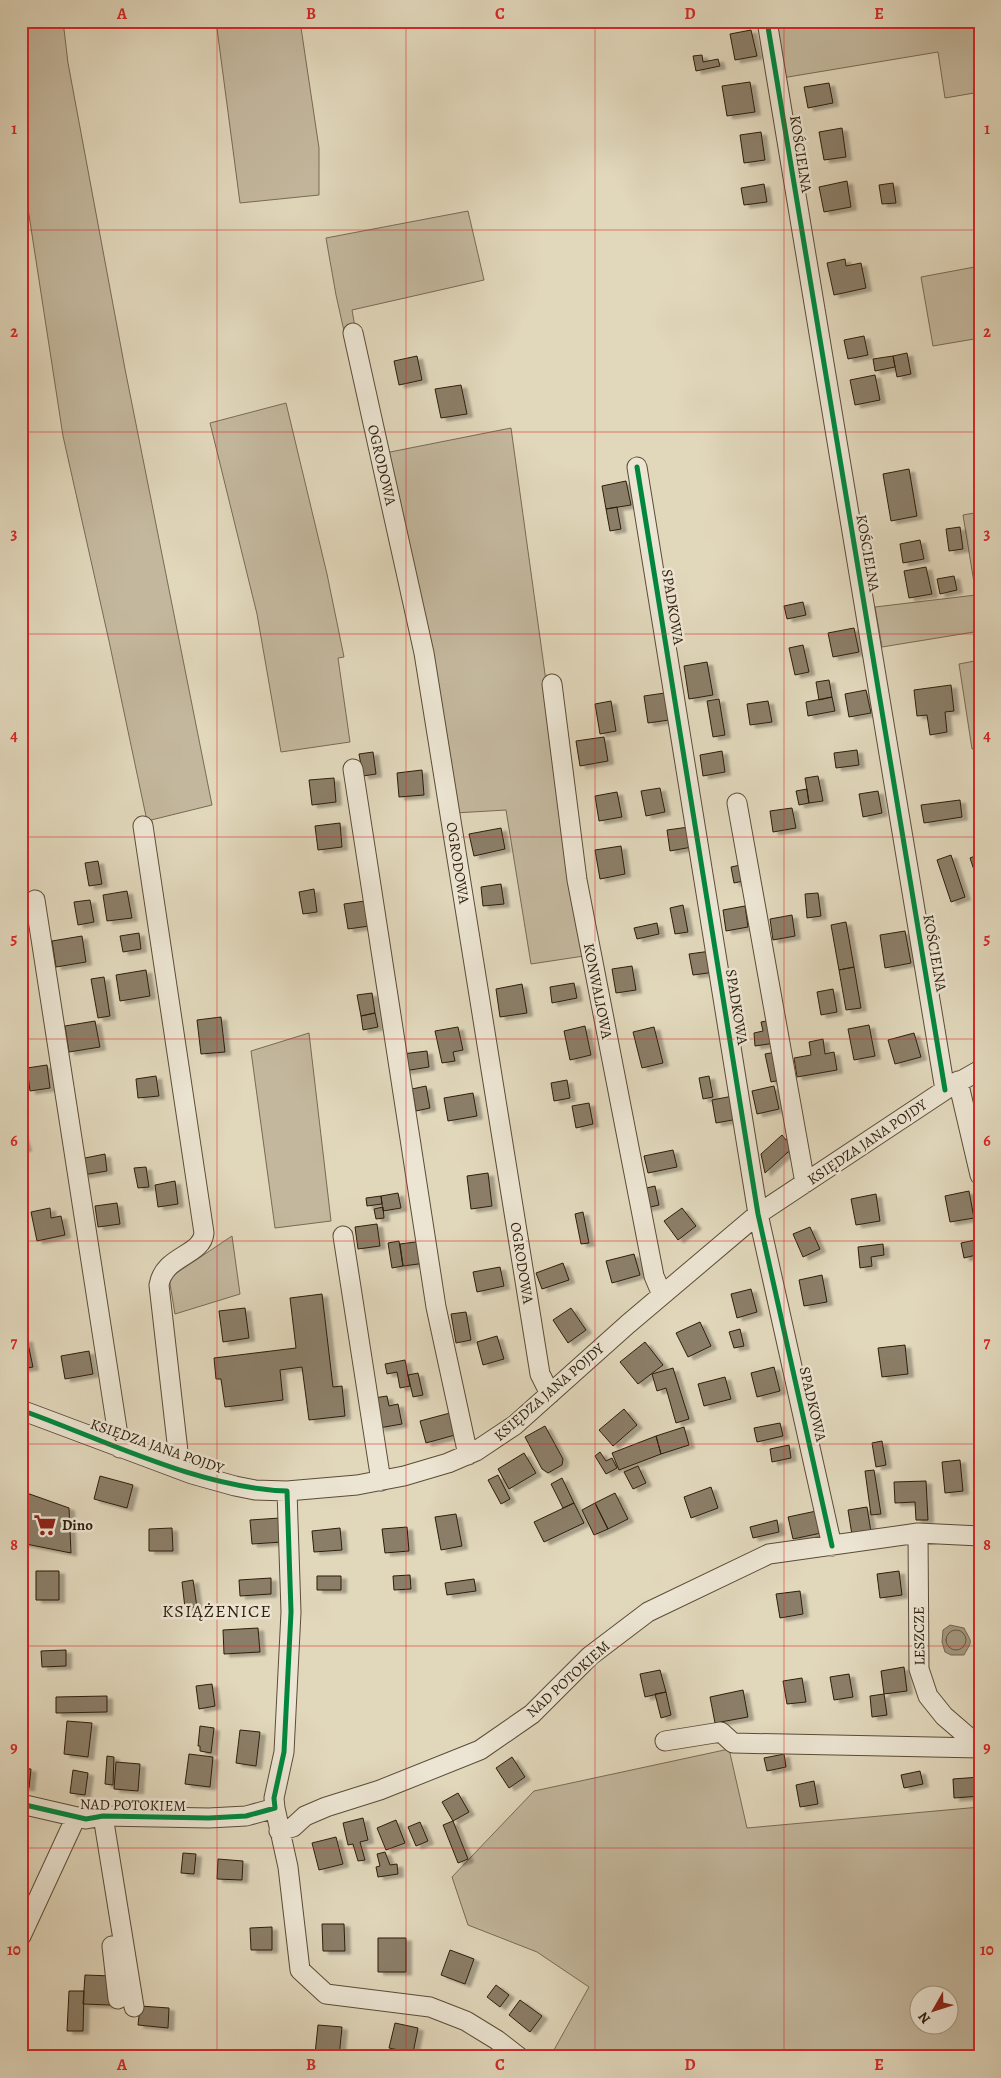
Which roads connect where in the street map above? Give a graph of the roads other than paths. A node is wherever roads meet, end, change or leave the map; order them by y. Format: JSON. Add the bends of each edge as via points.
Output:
{"nodes":[{"id":1,"x":767,"y":21,"type":"edge"},
{"id":2,"x":353,"y":333,"type":"dead end"},
{"id":3,"x":637,"y":467,"type":"dead end"},
{"id":4,"x":552,"y":684,"type":"dead end"},
{"id":5,"x":352,"y":769,"type":"dead end"},
{"id":6,"x":737,"y":803,"type":"dead end"},
{"id":7,"x":143,"y":826,"type":"dead end"},
{"id":8,"x":35,"y":900,"type":"dead end"},
{"id":9,"x":980,"y":1070,"type":"edge"},
{"id":10,"x":952,"y":1085,"type":"junction"},
{"id":11,"x":980,"y":1175,"type":"edge"},
{"id":12,"x":805,"y":1183,"type":"junction"},
{"id":13,"x":758,"y":1214,"type":"junction"},
{"id":14,"x":343,"y":1236,"type":"dead end"},
{"id":15,"x":662,"y":1295,"type":"junction"},
{"id":16,"x":550,"y":1394,"type":"junction"},
{"id":17,"x":21,"y":1410,"type":"edge"},
{"id":18,"x":120,"y":1448,"type":"junction"},
{"id":19,"x":468,"y":1455,"type":"junction"},
{"id":20,"x":180,"y":1469,"type":"junction"},
{"id":21,"x":381,"y":1481,"type":"junction"},
{"id":22,"x":287,"y":1491,"type":"junction"},
{"id":23,"x":918,"y":1533,"type":"junction"},
{"id":24,"x":980,"y":1536,"type":"edge"},
{"id":25,"x":832,"y":1546,"type":"junction"},
{"id":26,"x":665,"y":1740,"type":"dead end"},
{"id":27,"x":980,"y":1747,"type":"edge"},
{"id":28,"x":21,"y":1804,"type":"edge"},
{"id":29,"x":274,"y":1808,"type":"junction"},
{"id":30,"x":76,"y":1817,"type":"junction"},
{"id":31,"x":99,"y":1817,"type":"junction"},
{"id":32,"x":279,"y":1831,"type":"junction"},
{"id":33,"x":21,"y":1936,"type":"edge"},
{"id":34,"x":126,"y":2003,"type":"dead end"},
{"id":35,"x":519,"y":2057,"type":"edge"}],
"edges":[{"from":1,"to":10,"type":"street","name":"KOŚCIELNA"},
{"from":2,"to":16,"type":"street","name":"OGRODOWA","via":[[424,653],[540,1374]]},
{"from":3,"to":13,"type":"street","name":"SPADKOWA"},
{"from":4,"to":15,"type":"street","name":"KONWALIOWA","via":[[577,880],[654,1276]]},
{"from":5,"to":19,"type":"street","via":[[436,1307]]},
{"from":6,"to":12,"type":"street"},
{"from":7,"to":20,"type":"street","via":[[204,1233],[200,1244],[164,1272],[159,1285]]},
{"from":8,"to":18,"type":"street"},
{"from":9,"to":10,"type":"street","name":"KSIĘDZA JANA POJDY"},
{"from":10,"to":11,"type":"street","name":"KOŚCIELNA"},
{"from":10,"to":12,"type":"street","name":"KSIĘDZA JANA POJDY"},
{"from":12,"to":13,"type":"street","name":"KSIĘDZA JANA POJDY"},
{"from":13,"to":15,"type":"street","name":"KSIĘDZA JANA POJDY"},
{"from":13,"to":25,"type":"street","name":"SPADKOWA"},
{"from":14,"to":21,"type":"street"},
{"from":15,"to":16,"type":"street","name":"KSIĘDZA JANA POJDY"},
{"from":16,"to":19,"type":"street","name":"KSIĘDZA JANA POJDY","via":[[502,1435]]},
{"from":17,"to":18,"type":"street","name":"KSIĘDZA JANA POJDY"},
{"from":18,"to":20,"type":"street","name":"KSIĘDZA JANA POJDY"},
{"from":19,"to":21,"type":"street","name":"KSIĘDZA JANA POJDY"},
{"from":20,"to":22,"type":"street","name":"KSIĘDZA JANA POJDY","via":[[235,1486]]},
{"from":21,"to":22,"type":"street","name":"KSIĘDZA JANA POJDY"},
{"from":22,"to":29,"type":"street","via":[[291,1612],[284,1752]]},
{"from":23,"to":24,"type":"street","name":"NAD POTOKIEM"},
{"from":23,"to":25,"type":"street","name":"NAD POTOKIEM"},
{"from":23,"to":27,"type":"street","name":"LESZCZE","via":[[918,1669],[928,1696],[944,1716]]},
{"from":25,"to":32,"type":"street","name":"NAD POTOKIEM","via":[[769,1554],[648,1612],[590,1656],[532,1714],[480,1750],[380,1790],[326,1807],[305,1816],[293,1827]]},
{"from":26,"to":27,"type":"street","via":[[721,1732],[733,1743]]},
{"from":28,"to":30,"type":"street","name":"NAD POTOKIEM"},
{"from":29,"to":31,"type":"street","name":"NAD POTOKIEM","via":[[246,1816],[209,1818]]},
{"from":29,"to":32,"type":"street"},
{"from":30,"to":31,"type":"street","name":"NAD POTOKIEM"},
{"from":30,"to":33,"type":"street"},
{"from":31,"to":34,"type":"street"},
{"from":32,"to":35,"type":"street","via":[[288,1867],[300,1970],[326,1994],[430,2007],[466,2021]]}]}
